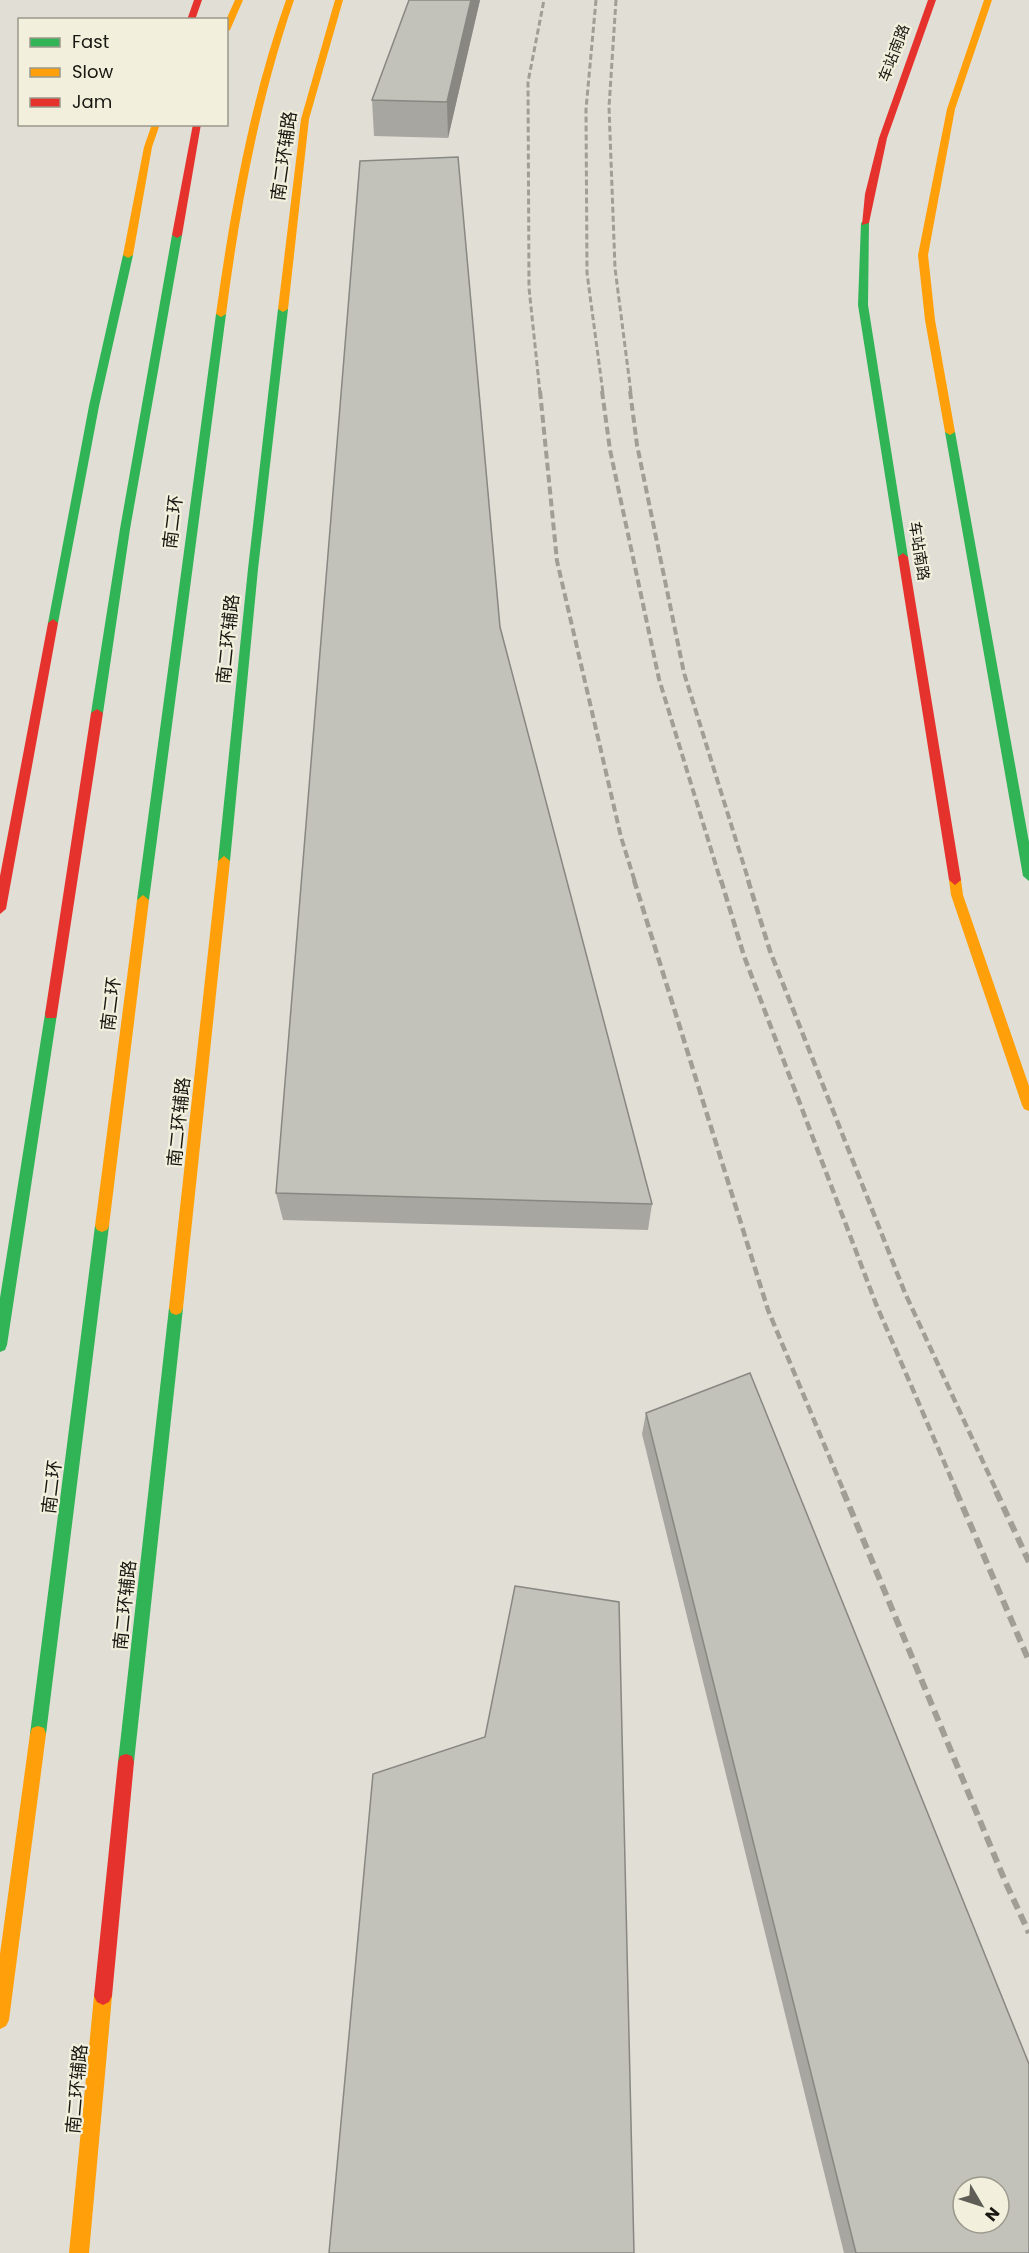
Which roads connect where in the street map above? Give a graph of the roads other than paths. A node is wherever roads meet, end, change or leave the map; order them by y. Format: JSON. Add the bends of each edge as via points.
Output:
{"nodes":[{"id":1,"x":198,"y":0,"type":"edge"},
{"id":2,"x":239,"y":0,"type":"edge"},
{"id":3,"x":290,"y":0,"type":"edge"},
{"id":4,"x":339,"y":0,"type":"edge"},
{"id":5,"x":932,"y":0,"type":"edge"},
{"id":6,"x":988,"y":0,"type":"edge"},
{"id":7,"x":192,"y":18,"type":"edge"},
{"id":8,"x":228,"y":25,"type":"edge"},
{"id":9,"x":155,"y":126,"type":"edge"},
{"id":10,"x":197,"y":126,"type":"edge"},
{"id":11,"x":1029,"y":876,"type":"edge"},
{"id":12,"x":0,"y":909,"type":"edge"},
{"id":13,"x":1029,"y":1105,"type":"edge"},
{"id":14,"x":0,"y":1345,"type":"edge"},
{"id":15,"x":0,"y":2020,"type":"edge"},
{"id":16,"x":79,"y":2253,"type":"edge"}],
"edges":[{"from":1,"to":7,"type":"main road"},
{"from":2,"to":8,"type":"main road"},
{"from":3,"to":15,"type":"main road","name":"南二环","via":[[271,45],[240,177],[197,480]]},
{"from":4,"to":16,"type":"main road","name":"南二环辅路","via":[[305,119],[253,569],[210,1002],[119,1825]]},
{"from":5,"to":13,"type":"main road","name":"车站南路","via":[[890,110],[870,190],[863,246],[863,305],[957,895]]},
{"from":6,"to":11,"type":"main road","via":[[951,109],[923,255],[930,320]]},
{"from":9,"to":12,"type":"main road","via":[[94,406]]},
{"from":10,"to":14,"type":"main road","via":[[125,529]]}]}
